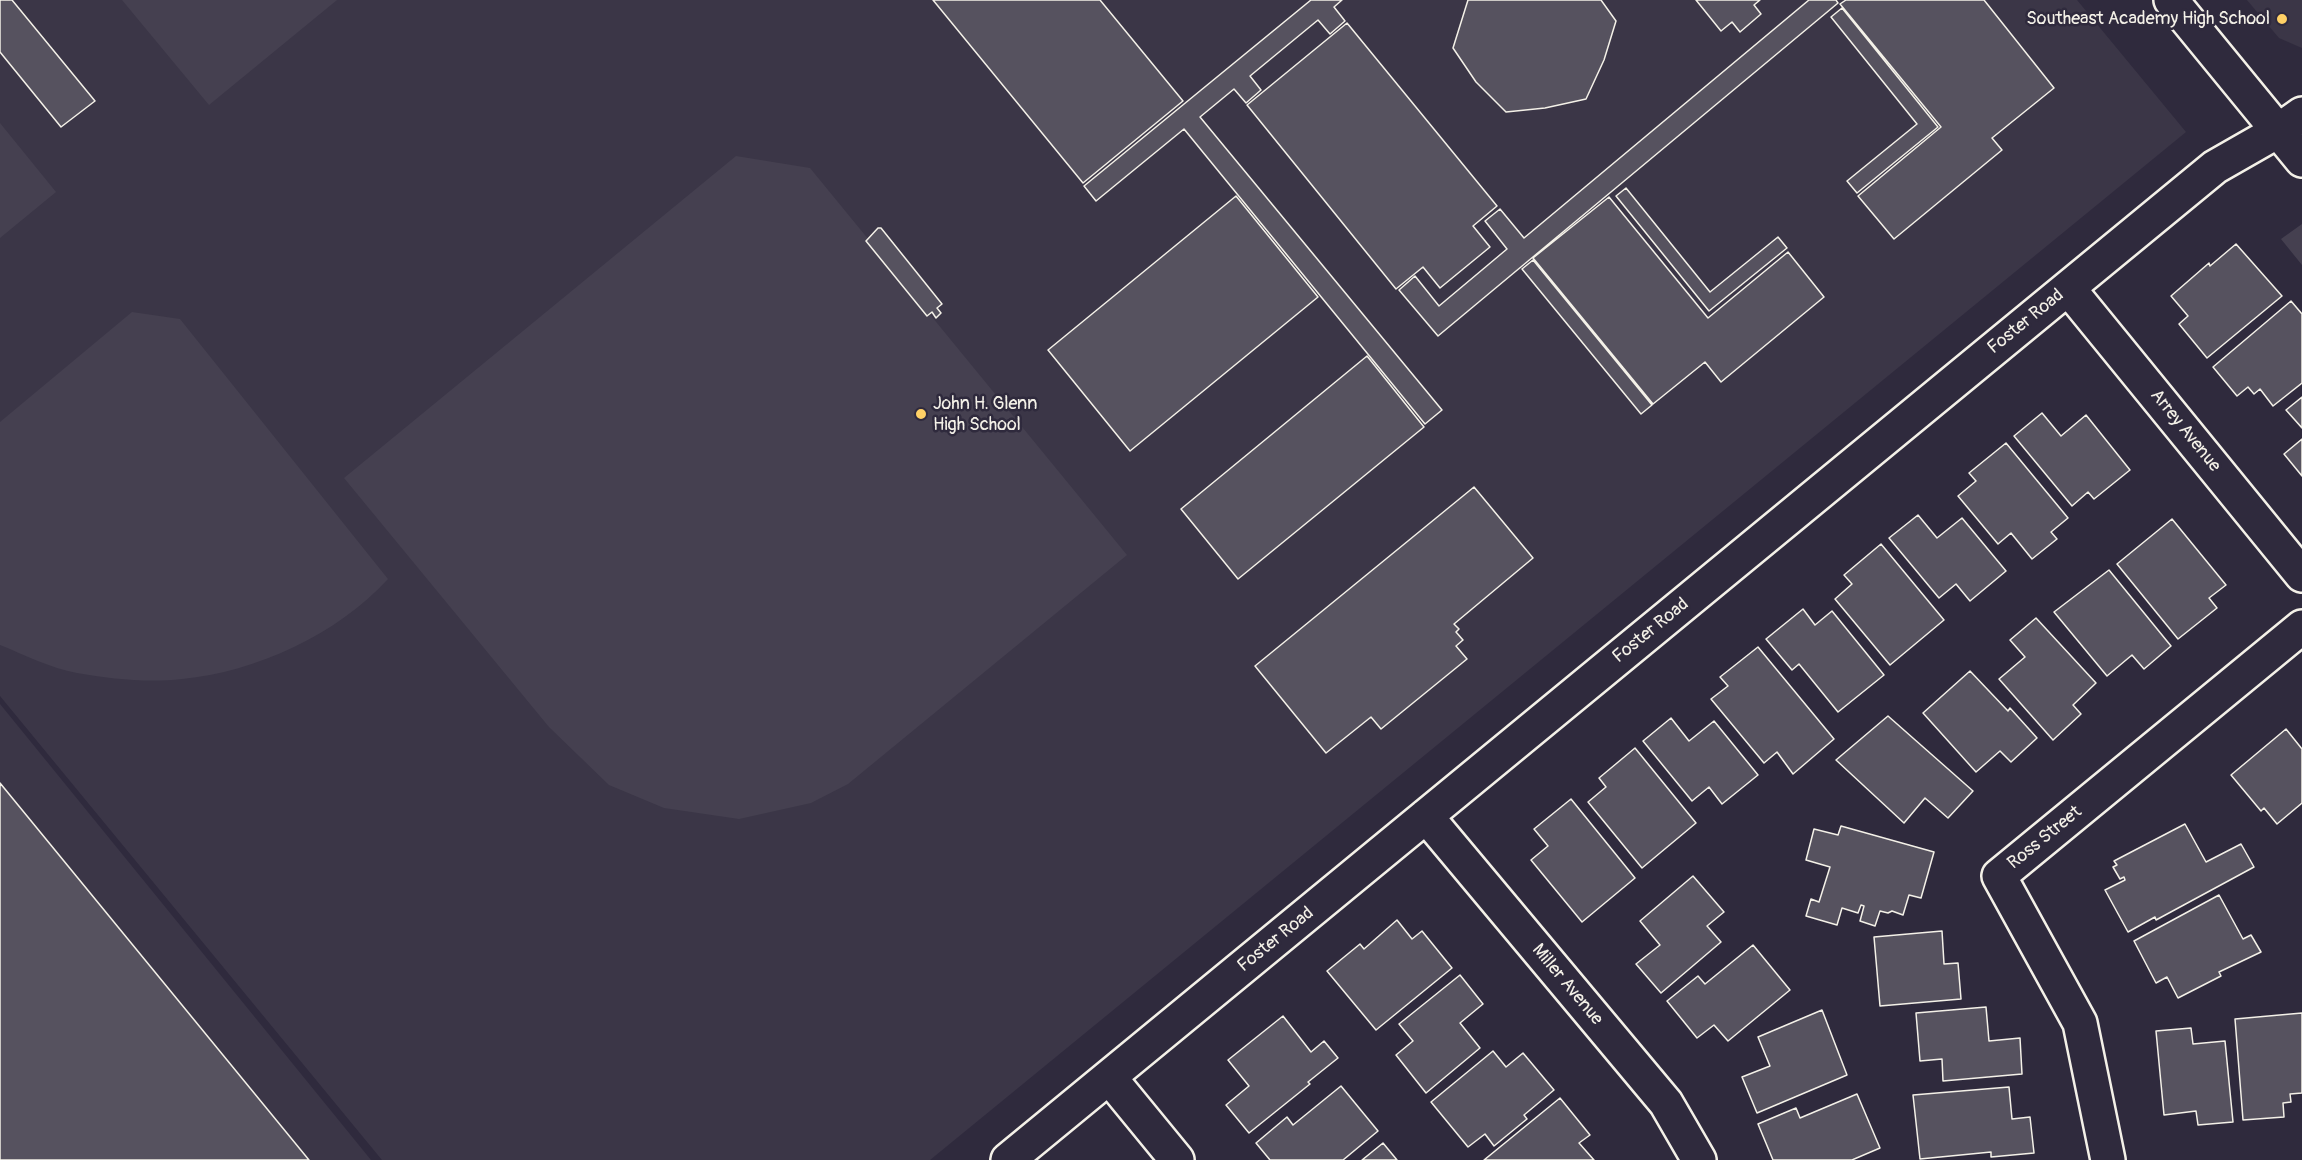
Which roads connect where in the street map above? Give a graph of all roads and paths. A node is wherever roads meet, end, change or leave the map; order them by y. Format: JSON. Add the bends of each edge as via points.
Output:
{"nodes":[{"id":1,"x":2171,"y":0,"type":"edge"},
{"id":2,"x":2290,"y":122,"type":"edge"},
{"id":3,"x":2302,"y":160,"type":"edge"},
{"id":4,"x":2068,"y":288,"type":"junction"},
{"id":5,"x":2302,"y":575,"type":"edge"},
{"id":6,"x":2302,"y":627,"type":"edge"},
{"id":7,"x":1426,"y":816,"type":"junction"},
{"id":8,"x":1109,"y":1077,"type":"junction"},
{"id":9,"x":1008,"y":1160,"type":"edge"},
{"id":10,"x":1177,"y":1160,"type":"edge"},
{"id":11,"x":1699,"y":1160,"type":"edge"},
{"id":12,"x":2108,"y":1160,"type":"edge"}],
"edges":[{"from":1,"to":2,"type":"street"},
{"from":2,"to":3,"type":"street"},
{"from":2,"to":4,"type":"street","name":"Foster Road","via":[[2215,168]]},
{"from":4,"to":5,"type":"street","name":"Arrey Avenue"},
{"from":4,"to":7,"type":"street","name":"Foster Road"},
{"from":6,"to":12,"type":"street","name":"Ross Street","via":[[1999,876],[2080,1023]]},
{"from":7,"to":8,"type":"street","name":"Foster Road"},
{"from":7,"to":11,"type":"street","name":"Miller Avenue","via":[[1666,1103]]},
{"from":8,"to":9,"type":"street","name":"Foster Road"},
{"from":8,"to":10,"type":"street"}]}
